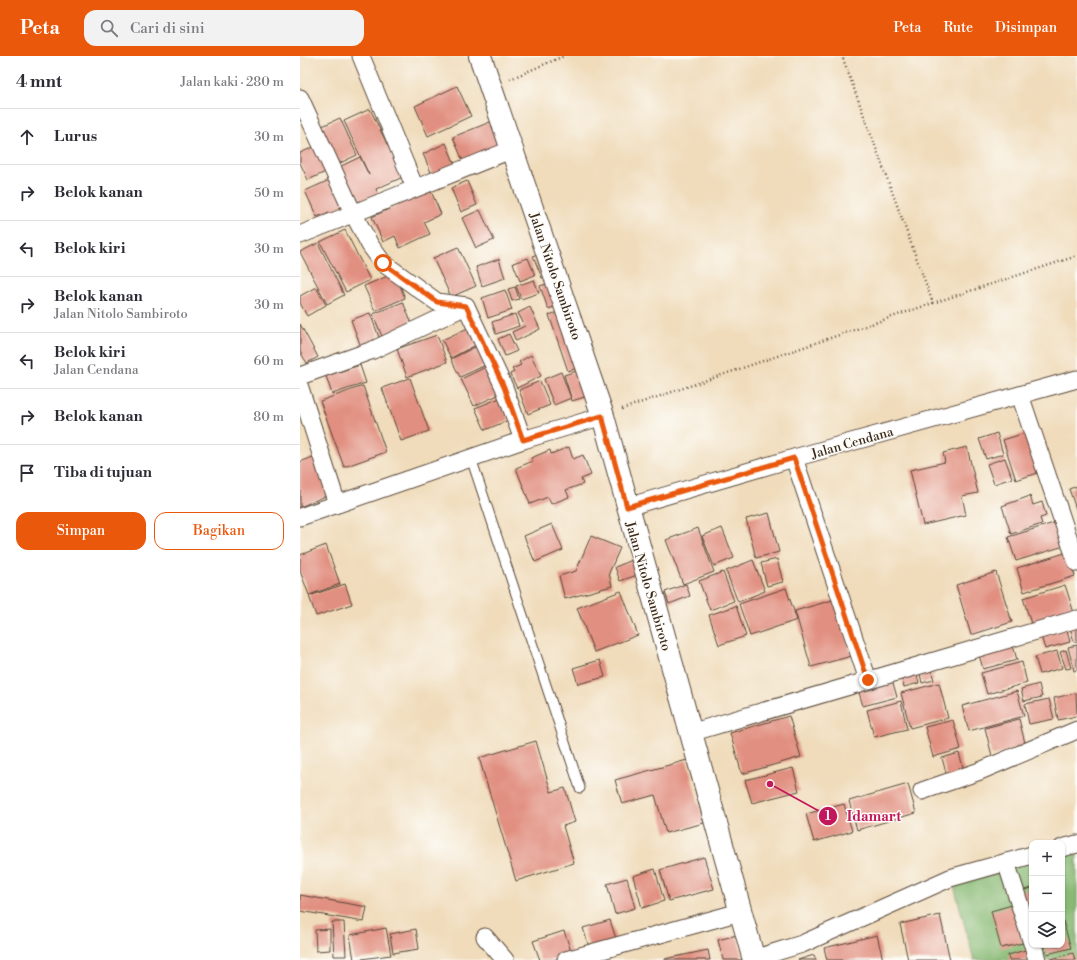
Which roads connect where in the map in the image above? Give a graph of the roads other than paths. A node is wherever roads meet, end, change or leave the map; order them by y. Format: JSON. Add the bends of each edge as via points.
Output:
{"nodes":[{"id":1,"x":361,"y":56,"type":"edge"},
{"id":2,"x":480,"y":56,"type":"edge"},
{"id":3,"x":300,"y":98,"type":"edge"},
{"id":4,"x":513,"y":149,"type":"junction"},
{"id":5,"x":415,"y":188,"type":"junction"},
{"id":6,"x":353,"y":214,"type":"junction"},
{"id":7,"x":300,"y":235,"type":"edge"},
{"id":8,"x":466,"y":306,"type":"junction"},
{"id":9,"x":300,"y":376,"type":"edge"},
{"id":10,"x":1077,"y":379,"type":"edge"},
{"id":11,"x":300,"y":388,"type":"edge"},
{"id":12,"x":1020,"y":395,"type":"junction"},
{"id":13,"x":602,"y":416,"type":"junction"},
{"id":14,"x":523,"y":440,"type":"junction"},
{"id":15,"x":471,"y":458,"type":"junction"},
{"id":16,"x":794,"y":458,"type":"junction"},
{"id":17,"x":337,"y":504,"type":"junction"},
{"id":18,"x":627,"y":507,"type":"junction"},
{"id":19,"x":300,"y":517,"type":"edge"},
{"id":20,"x":1077,"y":563,"type":"edge"},
{"id":21,"x":1077,"y":619,"type":"edge"},
{"id":22,"x":868,"y":680,"type":"junction"},
{"id":23,"x":1077,"y":730,"type":"edge"},
{"id":24,"x":690,"y":733,"type":"junction"},
{"id":25,"x":580,"y":788,"type":"dead end"},
{"id":26,"x":922,"y":791,"type":"dead end"},
{"id":27,"x":1077,"y":844,"type":"edge"},
{"id":28,"x":1065,"y":847,"type":"edge"},
{"id":29,"x":1029,"y":856,"type":"edge"},
{"id":30,"x":1006,"y":862,"type":"junction"},
{"id":31,"x":740,"y":912,"type":"junction"},
{"id":32,"x":1029,"y":935,"type":"edge"},
{"id":33,"x":485,"y":937,"type":"dead end"},
{"id":34,"x":1033,"y":948,"type":"edge"},
{"id":35,"x":505,"y":960,"type":"edge"},
{"id":36,"x":566,"y":960,"type":"edge"},
{"id":37,"x":753,"y":960,"type":"edge"},
{"id":38,"x":1037,"y":960,"type":"edge"}],
"edges":[{"from":1,"to":5,"type":"street"},
{"from":2,"to":4,"type":"street","name":"Jalan Nitolo Sambiroto"},
{"from":3,"to":6,"type":"street"},
{"from":4,"to":5,"type":"street"},
{"from":4,"to":13,"type":"street","name":"Jalan Nitolo Sambiroto"},
{"from":5,"to":6,"type":"street"},
{"from":6,"to":7,"type":"street"},
{"from":6,"to":8,"type":"street","via":[[383,263],[437,302]]},
{"from":8,"to":9,"type":"street","via":[[373,350]]},
{"from":8,"to":14,"type":"street","via":[[504,387]]},
{"from":10,"to":12,"type":"street","name":"Jalan Cendana"},
{"from":11,"to":17,"type":"street"},
{"from":12,"to":16,"type":"street","name":"Jalan Cendana"},
{"from":12,"to":20,"type":"street"},
{"from":13,"to":14,"type":"street"},
{"from":13,"to":18,"type":"street","name":"Jalan Nitolo Sambiroto"},
{"from":14,"to":15,"type":"street"},
{"from":15,"to":17,"type":"street"},
{"from":15,"to":25,"type":"lane"},
{"from":16,"to":18,"type":"street","name":"Jalan Cendana"},
{"from":16,"to":22,"type":"street"},
{"from":17,"to":19,"type":"street"},
{"from":18,"to":24,"type":"street","name":"Jalan Nitolo Sambiroto"},
{"from":21,"to":22,"type":"street"},
{"from":22,"to":24,"type":"street"},
{"from":23,"to":26,"type":"street","via":[[980,771]]},
{"from":24,"to":31,"type":"street","name":"Jalan Nitolo Sambiroto"},
{"from":27,"to":28,"type":"street"},
{"from":29,"to":30,"type":"street"},
{"from":30,"to":32,"type":"street"},
{"from":30,"to":37,"type":"street","via":[[950,878],[802,944]]},
{"from":31,"to":36,"type":"street"},
{"from":31,"to":37,"type":"street","name":"Jalan Nitolo Sambiroto"},
{"from":33,"to":35,"type":"street"},
{"from":34,"to":38,"type":"street"}]}
